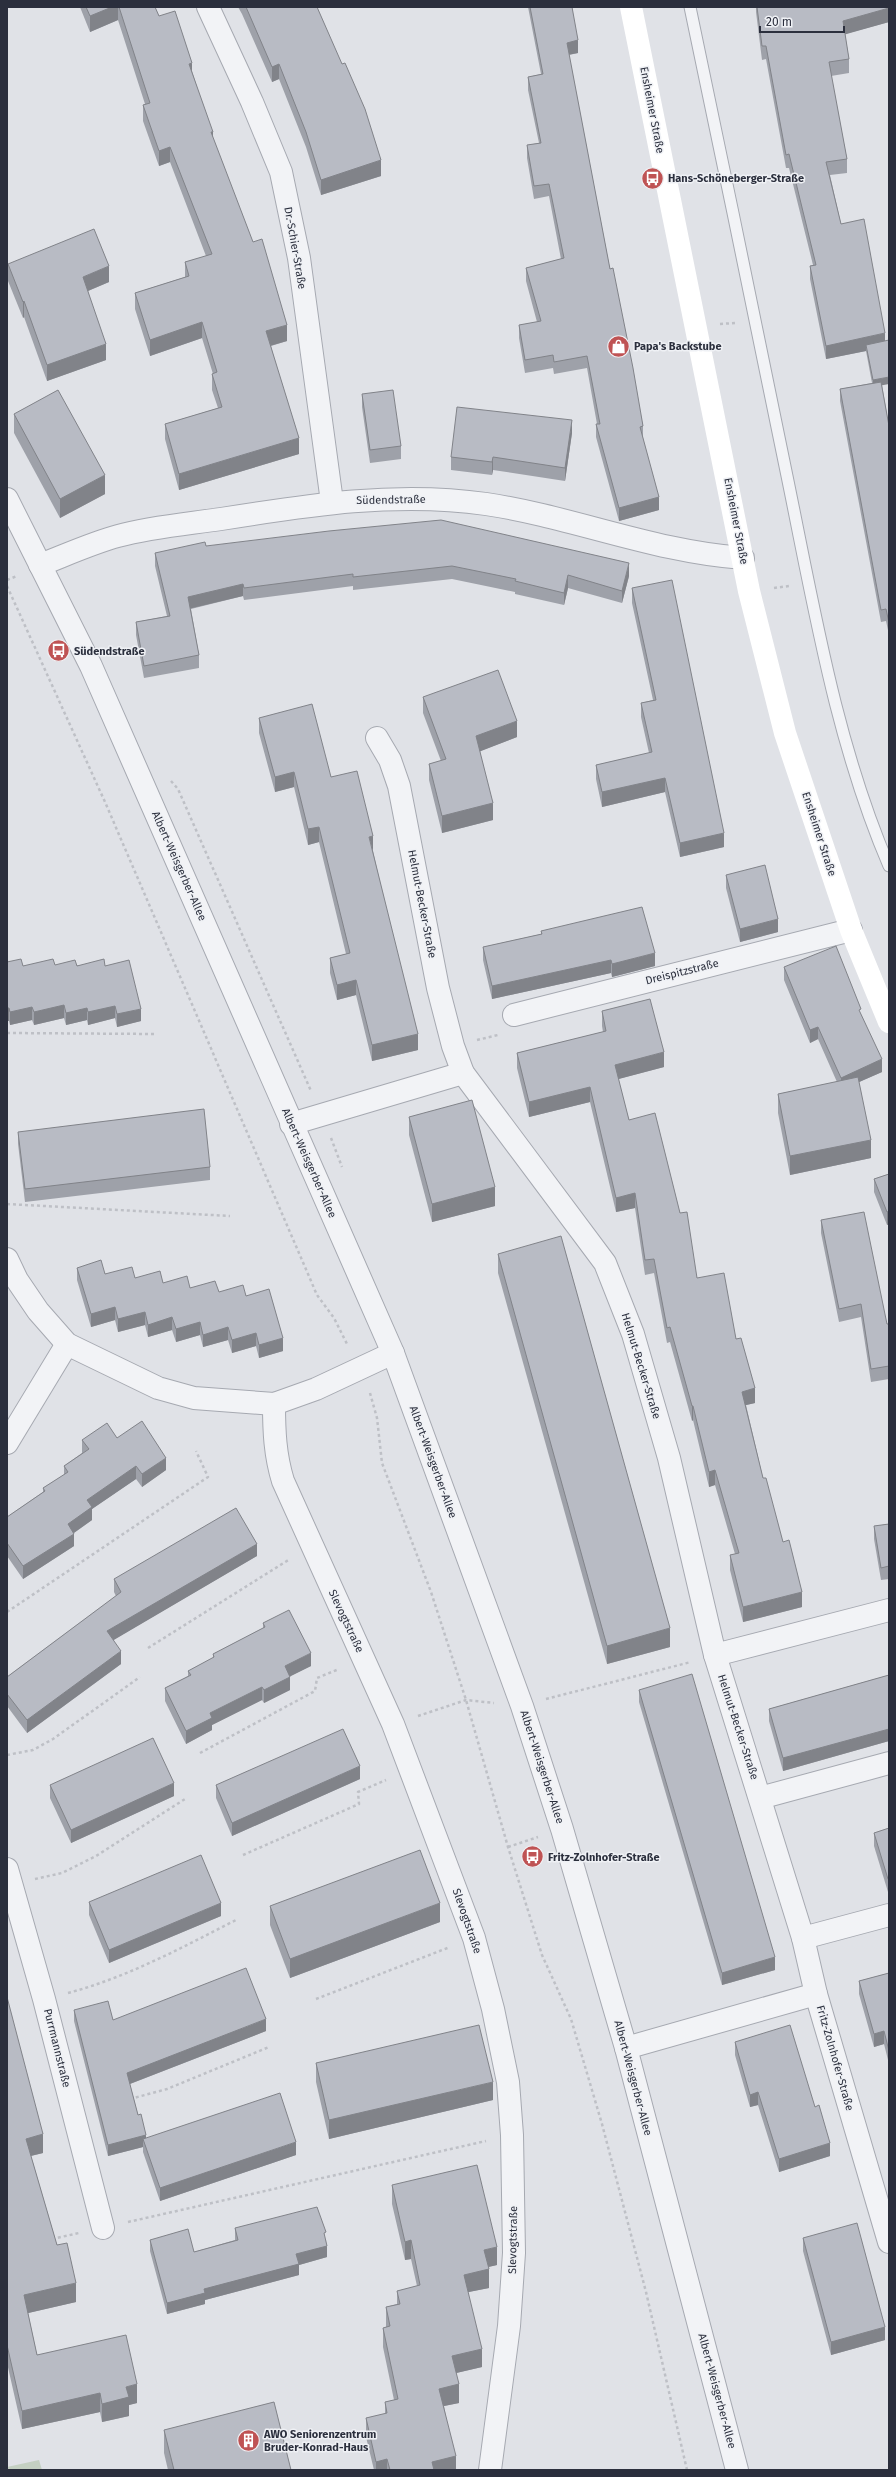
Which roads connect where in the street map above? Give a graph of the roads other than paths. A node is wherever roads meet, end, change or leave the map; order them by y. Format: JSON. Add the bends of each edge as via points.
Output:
{"nodes":[{"id":1,"x":208,"y":7,"type":"edge"},
{"id":2,"x":632,"y":7,"type":"edge"},
{"id":3,"x":690,"y":7,"type":"edge"},
{"id":4,"x":7,"y":499,"type":"edge"},
{"id":5,"x":332,"y":502,"type":"junction"},
{"id":6,"x":743,"y":558,"type":"junction"},
{"id":7,"x":40,"y":565,"type":"junction"},
{"id":8,"x":377,"y":738,"type":"dead end"},
{"id":9,"x":889,"y":866,"type":"edge"},
{"id":10,"x":851,"y":930,"type":"junction"},
{"id":11,"x":514,"y":1015,"type":"dead end"},
{"id":12,"x":889,"y":1022,"type":"edge"},
{"id":13,"x":463,"y":1073,"type":"junction"},
{"id":14,"x":291,"y":1124,"type":"junction"},
{"id":15,"x":7,"y":1259,"type":"edge"},
{"id":16,"x":67,"y":1344,"type":"junction"},
{"id":17,"x":393,"y":1353,"type":"junction"},
{"id":18,"x":274,"y":1404,"type":"junction"},
{"id":19,"x":7,"y":1443,"type":"edge"},
{"id":20,"x":889,"y":1610,"type":"edge"},
{"id":21,"x":715,"y":1655,"type":"junction"},
{"id":22,"x":889,"y":1763,"type":"edge"},
{"id":23,"x":760,"y":1798,"type":"junction"},
{"id":24,"x":9,"y":1877,"type":"edge"},
{"id":25,"x":889,"y":1915,"type":"edge"},
{"id":26,"x":803,"y":1938,"type":"junction"},
{"id":27,"x":816,"y":1994,"type":"junction"},
{"id":28,"x":626,"y":2048,"type":"junction"},
{"id":29,"x":103,"y":2228,"type":"road end"},
{"id":30,"x":889,"y":2242,"type":"edge"},
{"id":31,"x":490,"y":2470,"type":"edge"},
{"id":32,"x":737,"y":2470,"type":"edge"}],
"edges":[{"from":1,"to":5,"type":"street","name":"Dr.-Schier-Straße","via":[[281,172],[299,258]]},
{"from":2,"to":6,"type":"main road","name":"Ensheimer Straße"},
{"from":3,"to":9,"type":"lane","via":[[809,584],[850,762],[873,830]]},
{"from":4,"to":7,"type":"street","name":"Albert-Weisgerber-Allee"},
{"from":5,"to":6,"type":"street","name":"Südendstraße","via":[[428,498],[486,504],[703,555]]},
{"from":5,"to":7,"type":"street","name":"Südendstraße","via":[[118,536]]},
{"from":6,"to":10,"type":"main road","name":"Ensheimer Straße","via":[[785,732]]},
{"from":7,"to":14,"type":"street","name":"Albert-Weisgerber-Allee","via":[[91,666]]},
{"from":8,"to":13,"type":"street","name":"Helmut-Becker-Straße","via":[[390,760],[399,786],[438,988]]},
{"from":10,"to":11,"type":"street","name":"Dreispitzstraße"},
{"from":10,"to":12,"type":"main road","name":"Ensheimer Straße"},
{"from":13,"to":14,"type":"street"},
{"from":13,"to":21,"type":"street","name":"Helmut-Becker-Straße","via":[[604,1263],[633,1334],[664,1444]]},
{"from":14,"to":17,"type":"street","name":"Albert-Weisgerber-Allee"},
{"from":15,"to":16,"type":"street","via":[[17,1280],[38,1311]]},
{"from":16,"to":18,"type":"street","via":[[158,1388],[194,1398]]},
{"from":16,"to":19,"type":"street"},
{"from":17,"to":18,"type":"street","via":[[316,1389]]},
{"from":17,"to":28,"type":"street","name":"Albert-Weisgerber-Allee","via":[[522,1706],[562,1829]]},
{"from":18,"to":31,"type":"street","name":"Slevogtstraße","via":[[276,1460],[311,1546],[393,1724],[474,1938],[493,2009],[508,2082],[512,2135],[514,2253],[510,2318]]},
{"from":20,"to":21,"type":"street"},
{"from":21,"to":23,"type":"street","name":"Helmut-Becker-Straße"},
{"from":22,"to":23,"type":"street"},
{"from":23,"to":26,"type":"street","name":"Helmut-Becker-Straße"},
{"from":24,"to":29,"type":"street","name":"Purrmannstraße","via":[[44,1999]]},
{"from":25,"to":26,"type":"street"},
{"from":26,"to":27,"type":"street","name":"Helmut-Becker-Straße"},
{"from":27,"to":28,"type":"street","name":"Fritz-Zolnhofer-Straße"},
{"from":27,"to":30,"type":"street","name":"Fritz-Zolnhofer-Straße"},
{"from":28,"to":32,"type":"street","name":"Albert-Weisgerber-Allee"}]}
